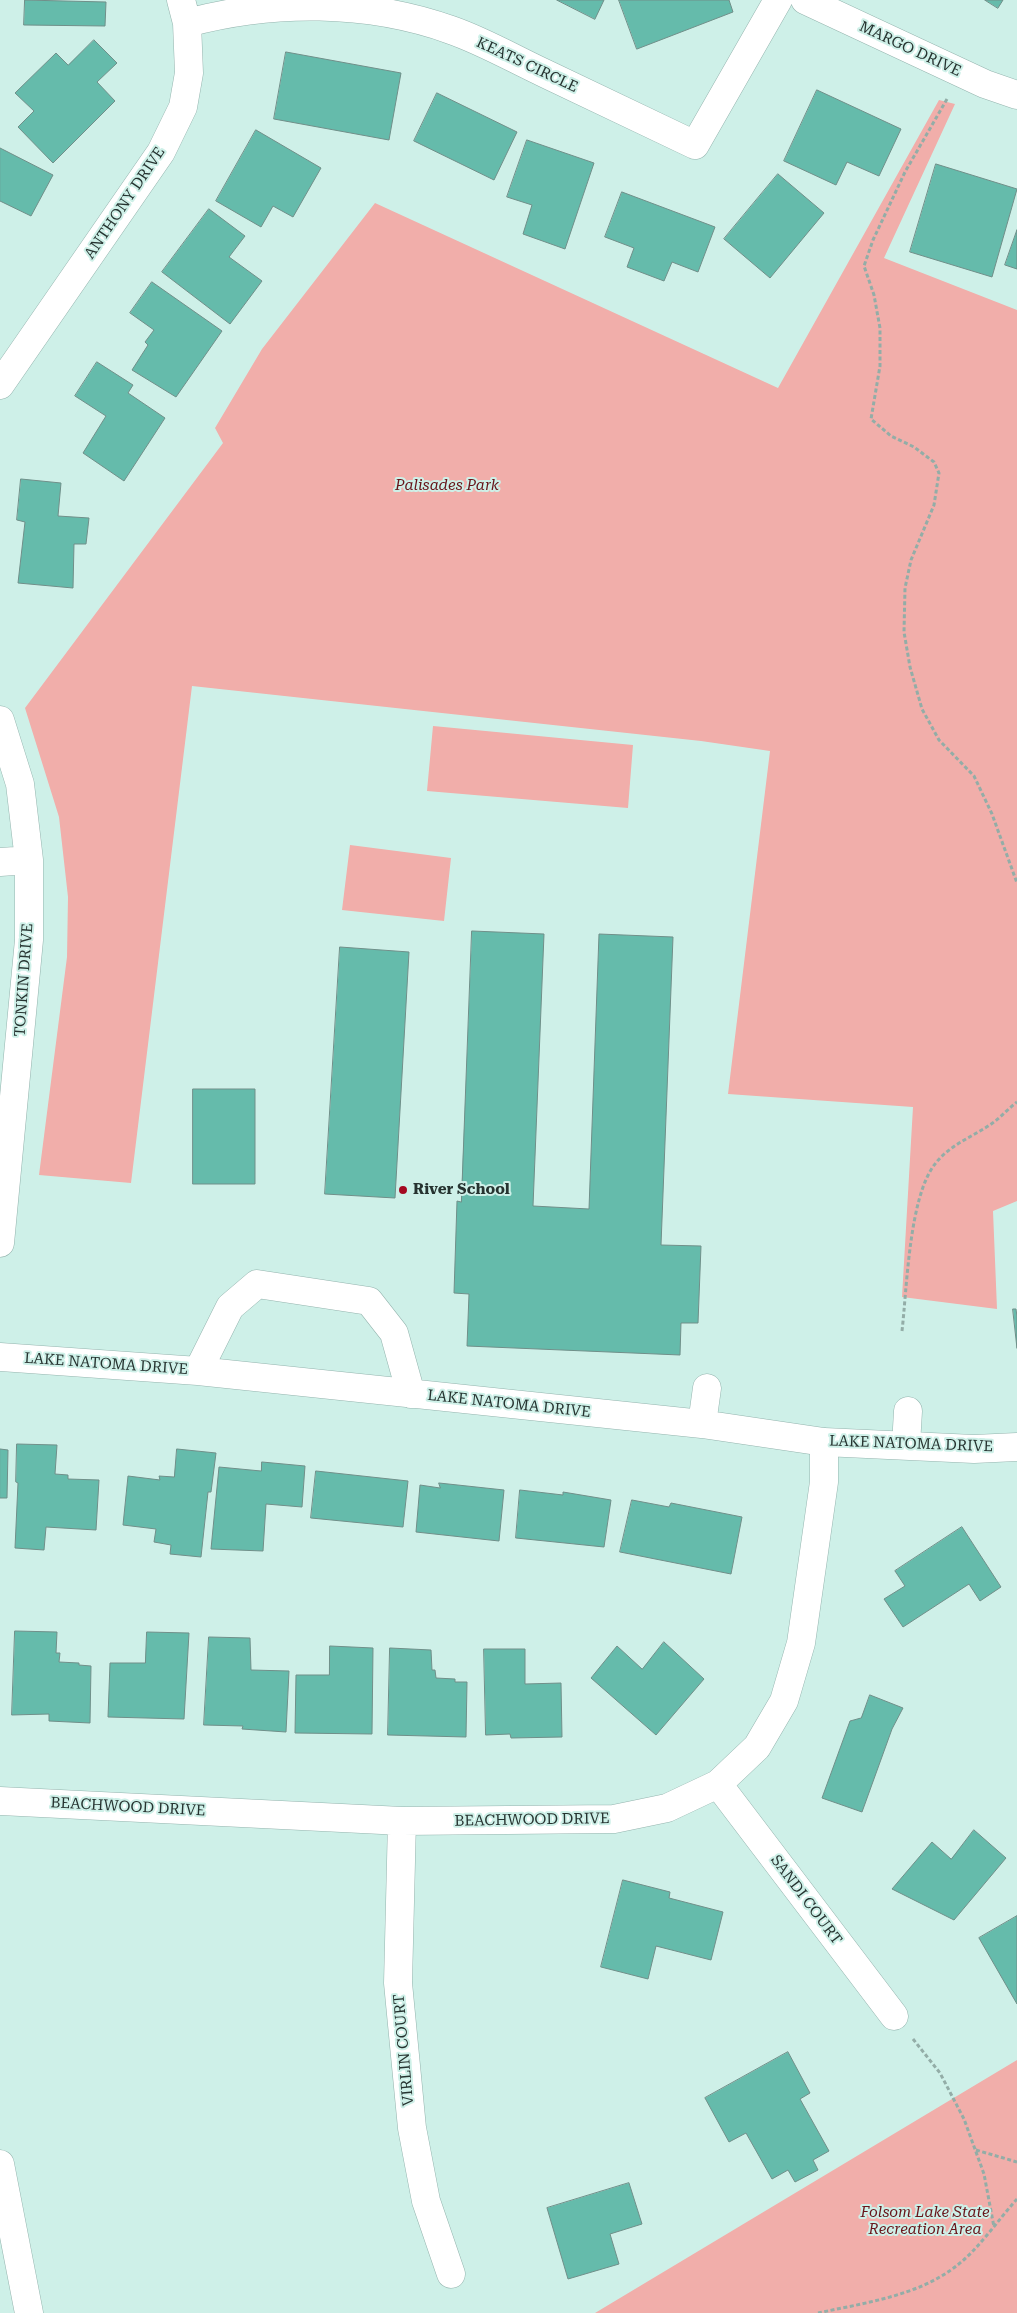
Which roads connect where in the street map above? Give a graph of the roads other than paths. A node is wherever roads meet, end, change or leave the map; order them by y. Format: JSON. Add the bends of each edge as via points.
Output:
{"nodes":[{"id":1,"x":778,"y":0,"type":"edge"},
{"id":2,"x":805,"y":0,"type":"edge"},
{"id":3,"x":184,"y":12,"type":"edge"},
{"id":4,"x":1016,"y":93,"type":"edge"},
{"id":5,"x":0,"y":385,"type":"edge"},
{"id":6,"x":0,"y":720,"type":"edge"},
{"id":7,"x":29,"y":860,"type":"junction"},
{"id":8,"x":0,"y":862,"type":"edge"},
{"id":9,"x":0,"y":1243,"type":"edge"},
{"id":10,"x":0,"y":1357,"type":"edge"},
{"id":11,"x":198,"y":1371,"type":"junction"},
{"id":12,"x":707,"y":1388,"type":"dead end"},
{"id":13,"x":411,"y":1394,"type":"junction"},
{"id":14,"x":908,"y":1411,"type":"dead end"},
{"id":15,"x":702,"y":1424,"type":"junction"},
{"id":16,"x":824,"y":1442,"type":"junction"},
{"id":17,"x":906,"y":1445,"type":"junction"},
{"id":18,"x":1017,"y":1447,"type":"edge"},
{"id":19,"x":718,"y":1784,"type":"junction"},
{"id":20,"x":0,"y":1801,"type":"edge"},
{"id":21,"x":402,"y":1821,"type":"junction"},
{"id":22,"x":894,"y":2016,"type":"road end"},
{"id":23,"x":0,"y":2164,"type":"edge"},
{"id":24,"x":451,"y":2274,"type":"dead end"},
{"id":25,"x":29,"y":2313,"type":"edge"}],
"edges":[{"from":1,"to":3,"type":"street","name":"KEATS CIRCLE","via":[[695,145],[453,30],[401,14],[346,5],[292,3],[210,15]]},
{"from":2,"to":4,"type":"street","name":"MARGO DRIVE","via":[[962,73]]},
{"from":3,"to":5,"type":"street","name":"ANTHONY DRIVE","via":[[189,73],[183,107],[161,152]]},
{"from":6,"to":7,"type":"street","name":"TONKIN DRIVE","via":[[20,784]]},
{"from":7,"to":8,"type":"street"},
{"from":7,"to":9,"type":"street","name":"TONKIN DRIVE","via":[[29,940]]},
{"from":10,"to":11,"type":"street","name":"LAKE NATOMA DRIVE"},
{"from":11,"to":13,"type":"street","name":"LAKE NATOMA DRIVE"},
{"from":11,"to":13,"type":"street","via":[[230,1307],[257,1284],[370,1302],[394,1333]]},
{"from":12,"to":15,"type":"street"},
{"from":13,"to":15,"type":"street","name":"LAKE NATOMA DRIVE"},
{"from":14,"to":17,"type":"street"},
{"from":15,"to":16,"type":"street","name":"LAKE NATOMA DRIVE"},
{"from":16,"to":17,"type":"street","name":"LAKE NATOMA DRIVE"},
{"from":16,"to":19,"type":"street","name":"BEACHWOOD DRIVE","via":[[824,1484],[801,1643],[784,1701],[756,1747]]},
{"from":17,"to":18,"type":"street","name":"LAKE NATOMA DRIVE"},
{"from":19,"to":21,"type":"street","name":"BEACHWOOD DRIVE","via":[[667,1808],[614,1819]]},
{"from":19,"to":22,"type":"street","name":"SANDI COURT"},
{"from":20,"to":21,"type":"street","name":"BEACHWOOD DRIVE"},
{"from":21,"to":24,"type":"street","name":"VIRLIN COURT","via":[[398,1983],[412,2128],[426,2201]]},
{"from":23,"to":25,"type":"street"}]}
